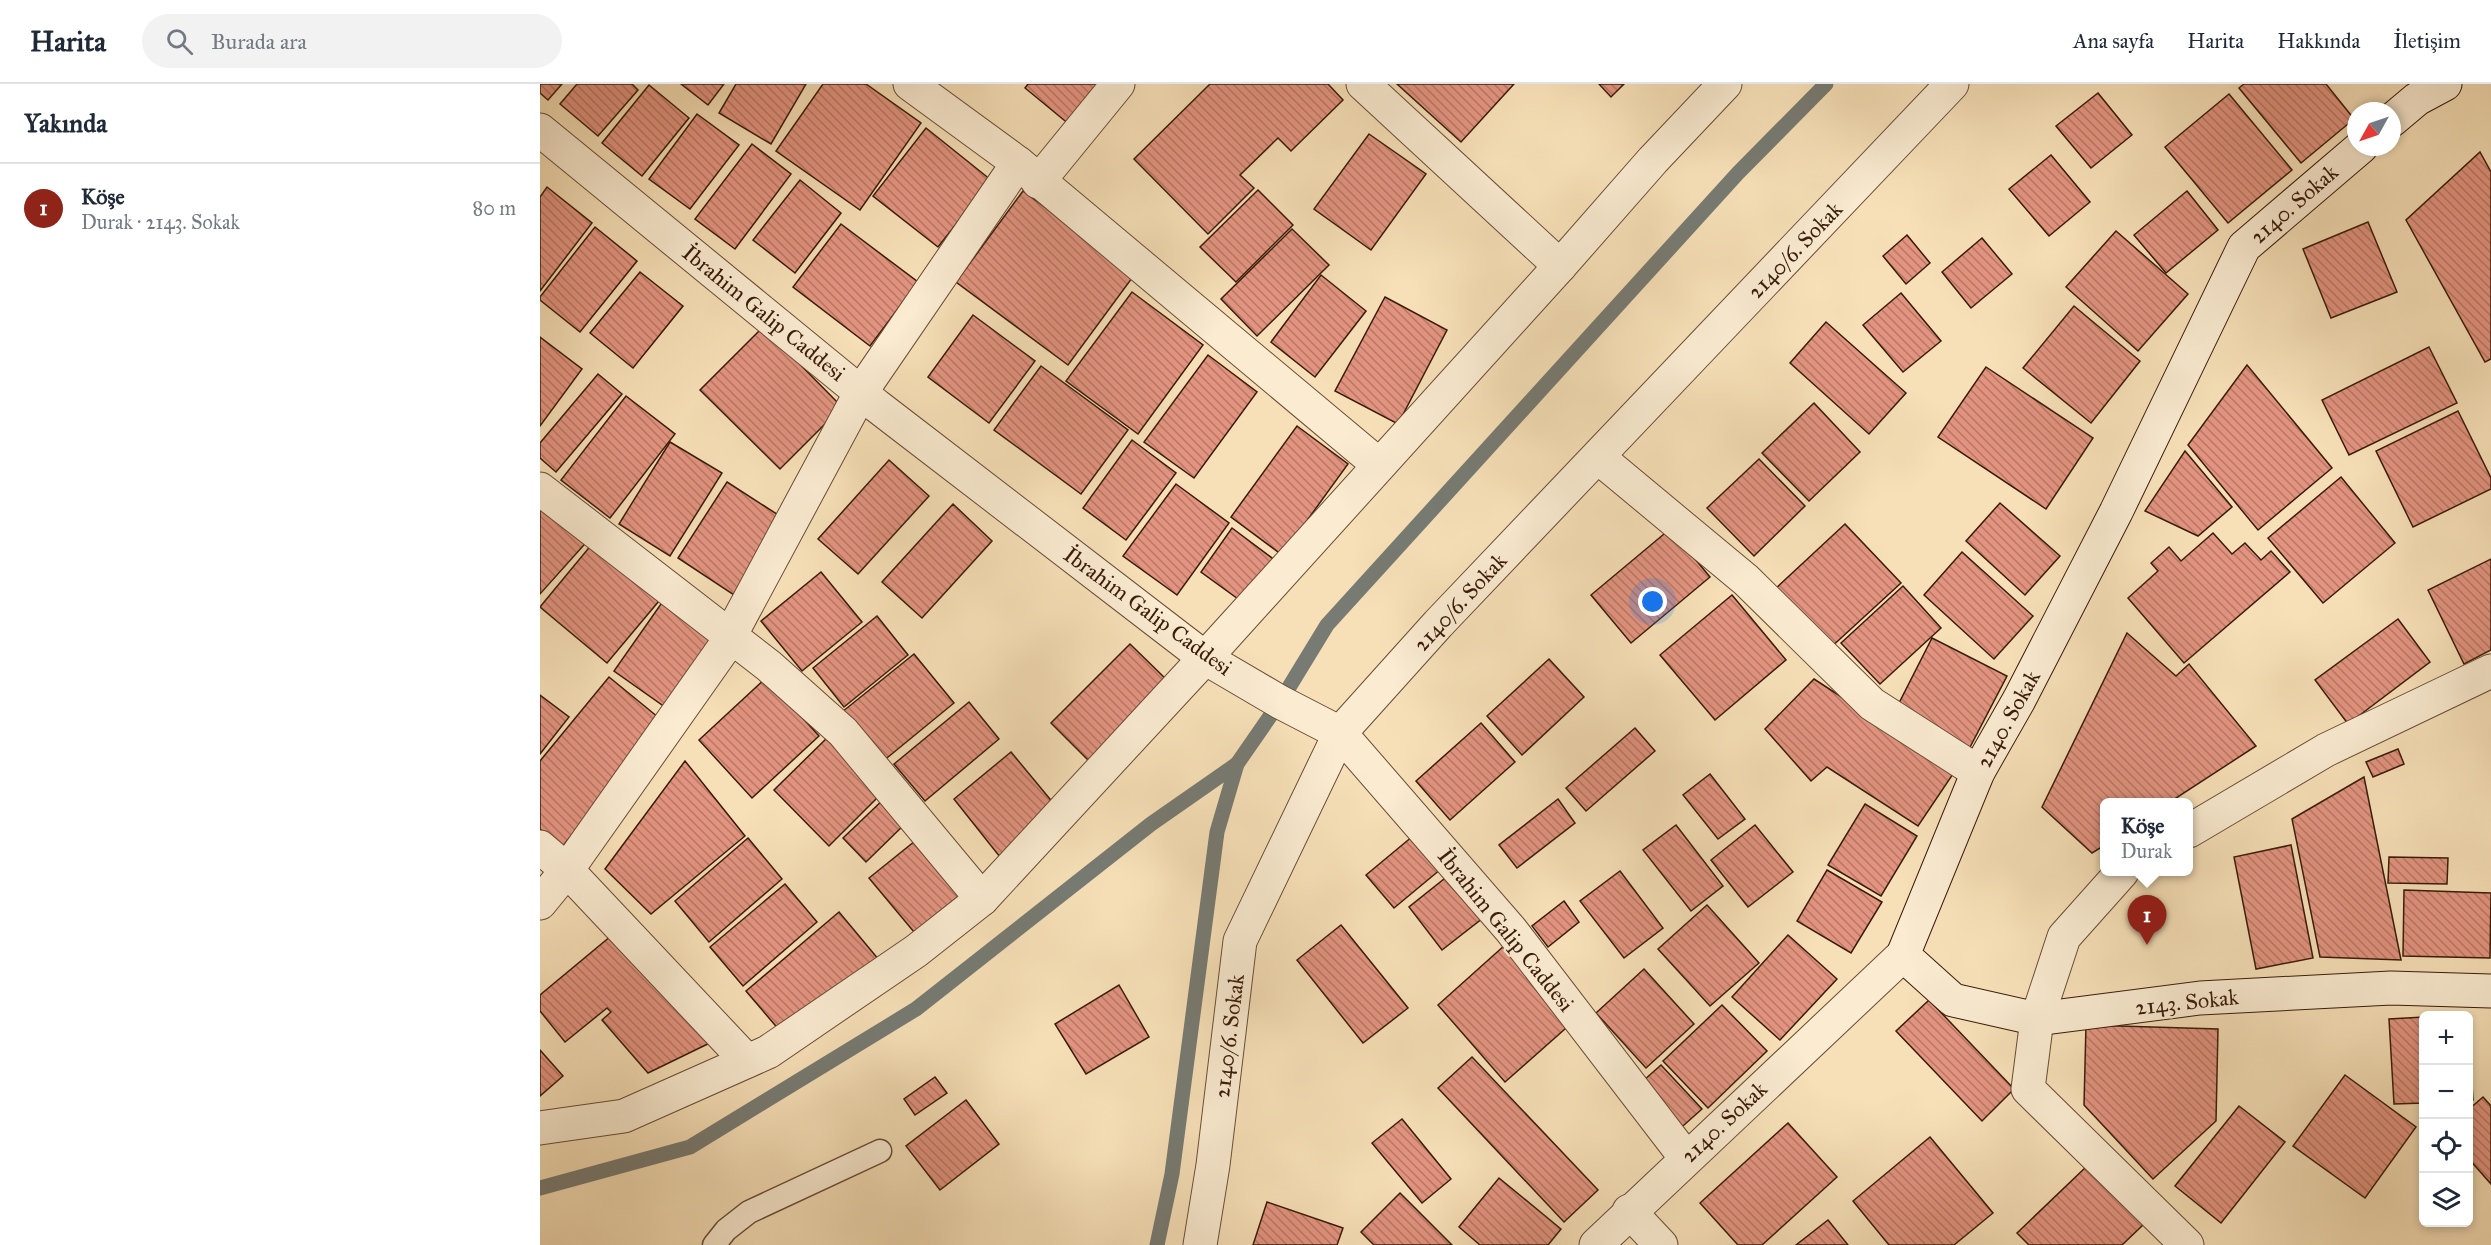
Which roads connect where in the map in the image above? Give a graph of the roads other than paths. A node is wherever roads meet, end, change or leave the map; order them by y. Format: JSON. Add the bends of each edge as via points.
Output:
{"nodes":[{"id":1,"x":910,"y":84,"type":"edge"},
{"id":2,"x":1118,"y":84,"type":"edge"},
{"id":3,"x":1363,"y":84,"type":"edge"},
{"id":4,"x":1725,"y":84,"type":"edge"},
{"id":5,"x":1952,"y":84,"type":"edge"},
{"id":6,"x":2445,"y":84,"type":"edge"},
{"id":7,"x":2401,"y":112,"type":"edge"},
{"id":8,"x":540,"y":130,"type":"edge"},
{"id":9,"x":2350,"y":156,"type":"edge"},
{"id":10,"x":1028,"y":173,"type":"junction"},
{"id":11,"x":1560,"y":266,"type":"junction"},
{"id":12,"x":861,"y":392,"type":"junction"},
{"id":13,"x":1598,"y":456,"type":"junction"},
{"id":14,"x":1380,"y":465,"type":"junction"},
{"id":15,"x":540,"y":489,"type":"edge"},
{"id":16,"x":730,"y":636,"type":"junction"},
{"id":17,"x":1205,"y":658,"type":"junction"},
{"id":18,"x":2491,"y":671,"type":"edge"},
{"id":19,"x":1340,"y":733,"type":"junction"},
{"id":20,"x":1978,"y":772,"type":"junction"},
{"id":21,"x":2193,"y":829,"type":"edge"},
{"id":22,"x":540,"y":847,"type":"edge"},
{"id":23,"x":567,"y":870,"type":"junction"},
{"id":24,"x":2118,"y":876,"type":"edge"},
{"id":25,"x":982,"y":899,"type":"junction"},
{"id":26,"x":540,"y":903,"type":"edge"},
{"id":27,"x":1903,"y":955,"type":"junction"},
{"id":28,"x":2491,"y":991,"type":"edge"},
{"id":29,"x":2037,"y":1019,"type":"junction"},
{"id":30,"x":747,"y":1060,"type":"junction"},
{"id":31,"x":540,"y":1128,"type":"edge"},
{"id":32,"x":880,"y":1151,"type":"dead end"},
{"id":33,"x":1686,"y":1158,"type":"junction"},
{"id":34,"x":1629,"y":1211,"type":"junction"},
{"id":35,"x":714,"y":1245,"type":"edge"},
{"id":36,"x":1200,"y":1245,"type":"edge"},
{"id":37,"x":1596,"y":1245,"type":"edge"},
{"id":38,"x":1661,"y":1245,"type":"edge"},
{"id":39,"x":2187,"y":1245,"type":"edge"}],
"edges":[{"from":1,"to":10,"type":"street"},
{"from":2,"to":10,"type":"street"},
{"from":3,"to":11,"type":"street"},
{"from":4,"to":11,"type":"street"},
{"from":5,"to":13,"type":"street","name":"2140/6. Sokak"},
{"from":6,"to":7,"type":"street"},
{"from":8,"to":12,"type":"street","name":"İbrahim Galip Caddesi"},
{"from":9,"to":20,"type":"street","name":"2140. Sokak","via":[[2244,247],[2116,512]]},
{"from":10,"to":12,"type":"street"},
{"from":10,"to":14,"type":"street"},
{"from":11,"to":14,"type":"street"},
{"from":12,"to":16,"type":"street"},
{"from":12,"to":17,"type":"street","name":"İbrahim Galip Caddesi"},
{"from":13,"to":19,"type":"street","name":"2140/6. Sokak"},
{"from":13,"to":20,"type":"street","via":[[1746,580],[1872,704]]},
{"from":14,"to":17,"type":"street"},
{"from":15,"to":16,"type":"street"},
{"from":16,"to":23,"type":"street"},
{"from":16,"to":25,"type":"street","via":[[843,732]]},
{"from":17,"to":19,"type":"street","name":"İbrahim Galip Caddesi"},
{"from":17,"to":25,"type":"street"},
{"from":18,"to":21,"type":"street","via":[[2326,750]]},
{"from":19,"to":33,"type":"street","name":"İbrahim Galip Caddesi","via":[[1510,930]]},
{"from":19,"to":36,"type":"street","name":"2140/6. Sokak","via":[[1240,941]]},
{"from":20,"to":27,"type":"street","name":"2140. Sokak"},
{"from":22,"to":23,"type":"street"},
{"from":23,"to":26,"type":"street"},
{"from":23,"to":30,"type":"street"},
{"from":24,"to":29,"type":"street","via":[[2064,937]]},
{"from":25,"to":30,"type":"street","via":[[916,951],[768,1052]]},
{"from":27,"to":29,"type":"street","name":"2143. Sokak","via":[[1953,1000]]},
{"from":27,"to":33,"type":"street","name":"2140. Sokak"},
{"from":28,"to":29,"type":"street","name":"2143. Sokak","via":[[2391,988],[2212,998]]},
{"from":29,"to":39,"type":"street","via":[[2028,1089]]},
{"from":30,"to":31,"type":"street","via":[[624,1116]]},
{"from":32,"to":35,"type":"lane","via":[[749,1212]]},
{"from":33,"to":34,"type":"street","name":"2140. Sokak"},
{"from":34,"to":37,"type":"street","name":"2140. Sokak"},
{"from":34,"to":38,"type":"street"}]}
